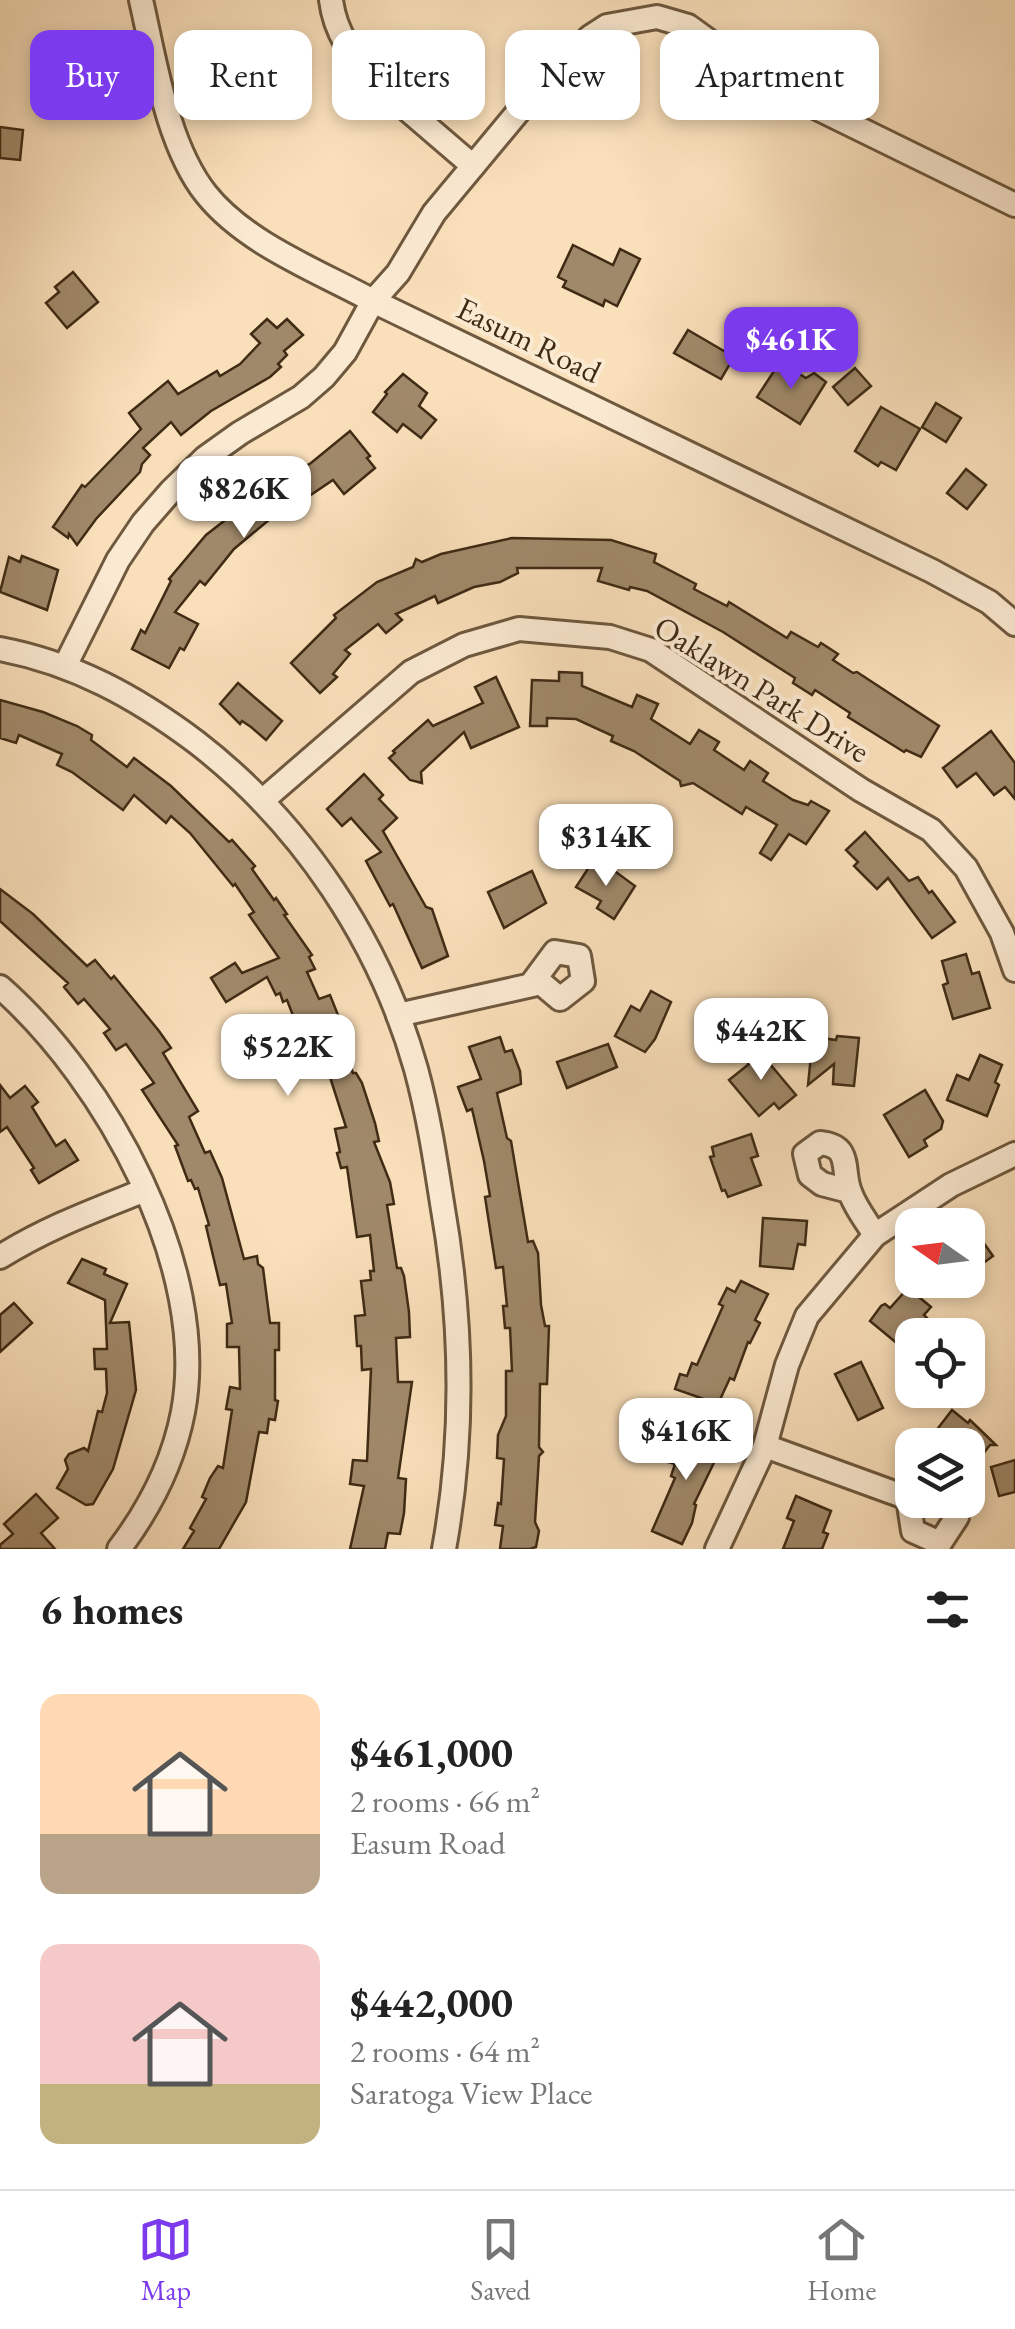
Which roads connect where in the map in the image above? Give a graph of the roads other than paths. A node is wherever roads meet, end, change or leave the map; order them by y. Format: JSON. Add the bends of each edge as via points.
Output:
{"nodes":[{"id":1,"x":141,"y":0,"type":"edge"},
{"id":2,"x":332,"y":0,"type":"edge"},
{"id":3,"x":472,"y":166,"type":"junction"},
{"id":4,"x":1015,"y":205,"type":"edge"},
{"id":5,"x":373,"y":300,"type":"junction"},
{"id":6,"x":1015,"y":624,"type":"edge"},
{"id":7,"x":0,"y":648,"type":"edge"},
{"id":8,"x":65,"y":666,"type":"junction"},
{"id":9,"x":262,"y":801,"type":"junction"},
{"id":10,"x":1015,"y":970,"type":"edge"},
{"id":11,"x":532,"y":983,"type":"dead end"},
{"id":12,"x":0,"y":987,"type":"edge"},
{"id":13,"x":398,"y":1015,"type":"junction"},
{"id":14,"x":1015,"y":1154,"type":"edge"},
{"id":15,"x":145,"y":1190,"type":"junction"},
{"id":16,"x":848,"y":1191,"type":"dead end"},
{"id":17,"x":876,"y":1235,"type":"junction"},
{"id":18,"x":0,"y":1257,"type":"edge"},
{"id":19,"x":764,"y":1446,"type":"junction"},
{"id":20,"x":895,"y":1493,"type":"edge"},
{"id":21,"x":912,"y":1518,"type":"edge"},
{"id":22,"x":956,"y":1518,"type":"edge"},
{"id":23,"x":118,"y":1549,"type":"edge"},
{"id":24,"x":444,"y":1549,"type":"edge"},
{"id":25,"x":717,"y":1549,"type":"edge"}],
"edges":[{"from":1,"to":5,"type":"street","name":"Easum Road","via":[[185,160],[206,194],[263,240]]},
{"from":2,"to":3,"type":"street","via":[[342,38],[374,81]]},
{"from":3,"to":4,"type":"street","via":[[590,37],[621,21],[656,17],[688,26],[770,85]]},
{"from":3,"to":5,"type":"street"},
{"from":5,"to":6,"type":"street","name":"Easum Road","via":[[932,571]]},
{"from":5,"to":8,"type":"street","via":[[324,377],[205,458],[162,501],[118,560]]},
{"from":7,"to":8,"type":"street"},
{"from":8,"to":9,"type":"street","via":[[171,724]]},
{"from":9,"to":10,"type":"street","name":"Oaklawn Park Drive","via":[[411,672],[464,645],[520,629],[610,637],[651,650],[931,830],[966,868]]},
{"from":9,"to":13,"type":"street","via":[[338,898]]},
{"from":11,"to":13,"type":"street","via":[[556,952],[578,956],[583,982],[560,999],[541,983]]},
{"from":12,"to":15,"type":"street","via":[[82,1076]]},
{"from":13,"to":24,"type":"street","via":[[429,1121],[457,1319],[455,1460]]},
{"from":14,"to":17,"type":"street","via":[[951,1185]]},
{"from":15,"to":18,"type":"street","via":[[33,1236]]},
{"from":15,"to":23,"type":"street","via":[[178,1292],[187,1370],[163,1479]]},
{"from":16,"to":17,"type":"street"},
{"from":17,"to":19,"type":"street","via":[[807,1316]]},
{"from":19,"to":20,"type":"street"},
{"from":19,"to":25,"type":"street"},
{"from":21,"to":22,"type":"street","via":[[914,1530],[940,1543]]}]}
